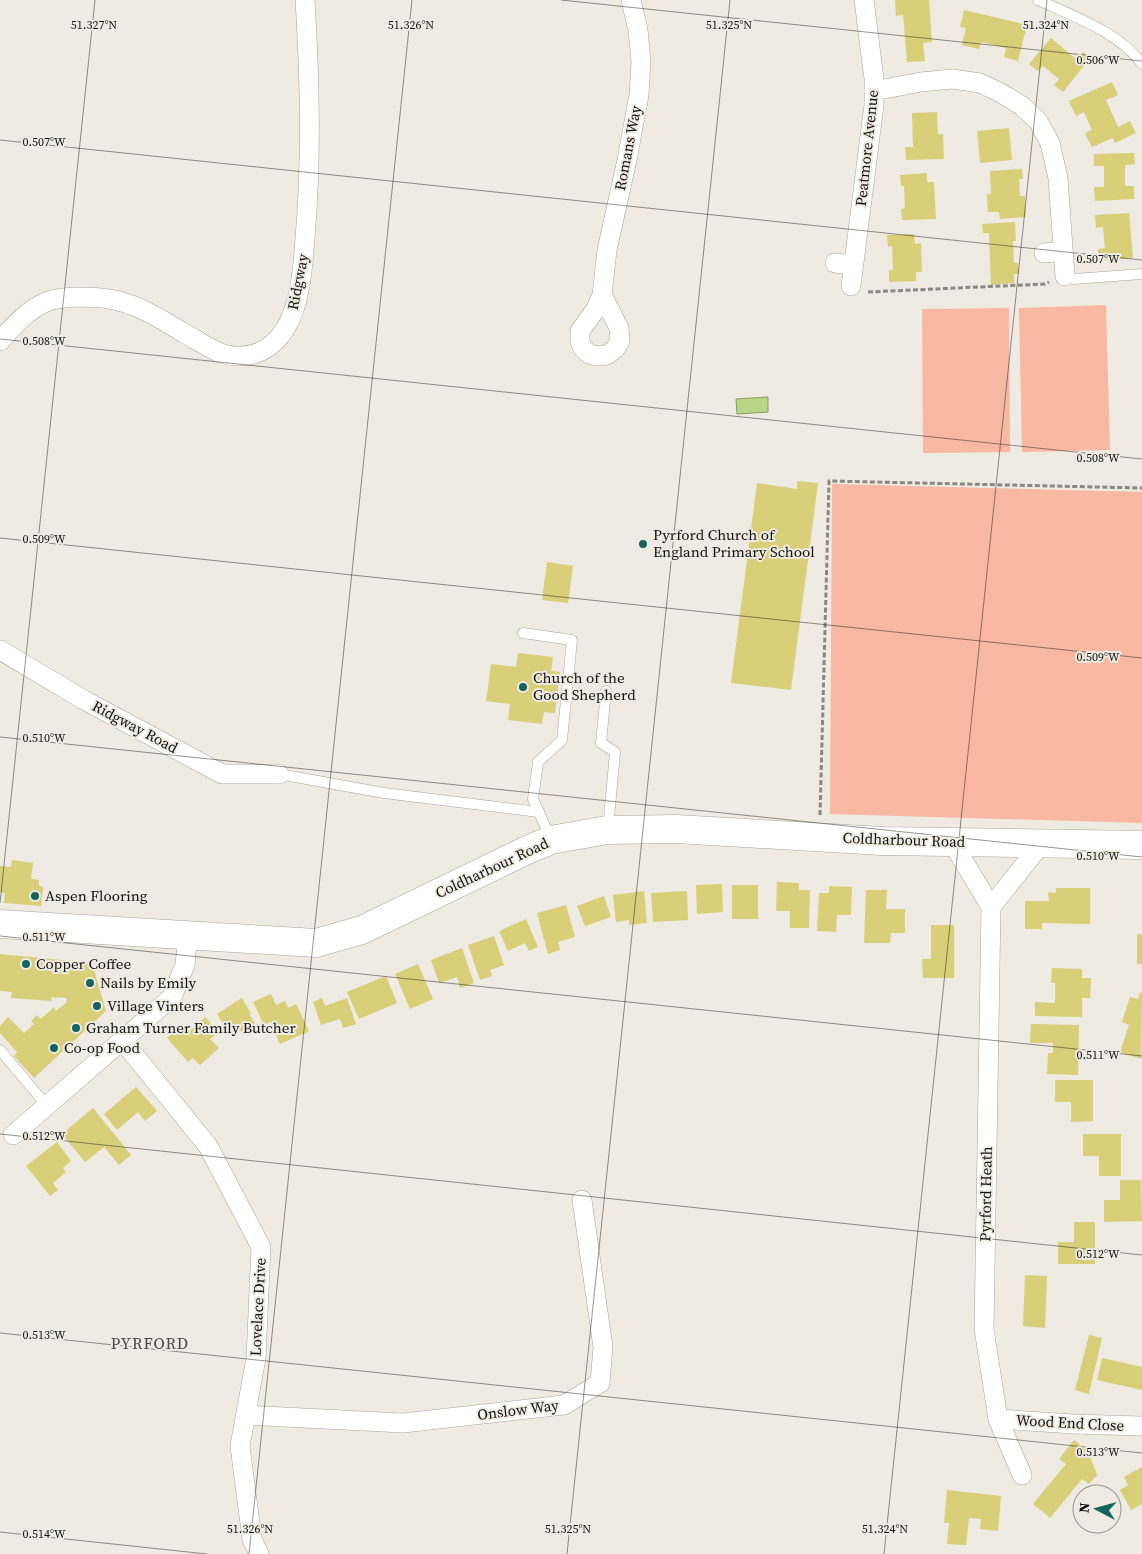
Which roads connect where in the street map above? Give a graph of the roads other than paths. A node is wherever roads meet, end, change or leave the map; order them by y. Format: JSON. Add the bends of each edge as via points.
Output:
{"nodes":[{"id":1,"x":305,"y":0,"type":"edge"},
{"id":2,"x":631,"y":0,"type":"edge"},
{"id":3,"x":864,"y":0,"type":"edge"},
{"id":4,"x":1038,"y":0,"type":"edge"},
{"id":5,"x":1142,"y":64,"type":"edge"},
{"id":6,"x":874,"y":91,"type":"junction"},
{"id":7,"x":1064,"y":251,"type":"junction"},
{"id":8,"x":1044,"y":254,"type":"dead end"},
{"id":9,"x":1142,"y":274,"type":"edge"},
{"id":10,"x":1065,"y":276,"type":"joint"},
{"id":11,"x":851,"y":286,"type":"road end"},
{"id":12,"x":602,"y":295,"type":"dead end"},
{"id":13,"x":0,"y":341,"type":"edge"},
{"id":14,"x":523,"y":633,"type":"dead end"},
{"id":15,"x":0,"y":650,"type":"edge"},
{"id":16,"x":606,"y":691,"type":"dead end"},
{"id":17,"x":279,"y":774,"type":"joint"},
{"id":18,"x":538,"y":812,"type":"junction"},
{"id":19,"x":608,"y":830,"type":"junction"},
{"id":20,"x":552,"y":840,"type":"junction"},
{"id":21,"x":952,"y":842,"type":"junction"},
{"id":22,"x":1041,"y":844,"type":"junction"},
{"id":23,"x":1142,"y":845,"type":"edge"},
{"id":24,"x":991,"y":907,"type":"junction"},
{"id":25,"x":0,"y":924,"type":"edge"},
{"id":26,"x":188,"y":935,"type":"junction"},
{"id":27,"x":122,"y":1040,"type":"junction"},
{"id":28,"x":0,"y":1050,"type":"edge"},
{"id":29,"x":47,"y":1106,"type":"junction"},
{"id":30,"x":13,"y":1136,"type":"dead end"},
{"id":31,"x":582,"y":1200,"type":"dead end"},
{"id":32,"x":246,"y":1415,"type":"junction"},
{"id":33,"x":998,"y":1419,"type":"junction"},
{"id":34,"x":1142,"y":1426,"type":"edge"},
{"id":35,"x":1022,"y":1476,"type":"dead end"},
{"id":36,"x":260,"y":1554,"type":"edge"}],
"edges":[{"from":1,"to":13,"type":"street","name":"Ridgway","via":[[310,129],[307,212],[299,292],[289,323],[280,337],[266,350],[254,354],[225,354],[128,304],[91,297],[46,302]]},
{"from":2,"to":12,"type":"street","name":"Romans Way","via":[[641,62],[639,94],[607,250]]},
{"from":3,"to":6,"type":"street","name":"Peatmore Avenue"},
{"from":4,"to":5,"type":"lane","via":[[1102,30],[1135,54]]},
{"from":6,"to":7,"type":"street","via":[[952,79],[980,84],[1022,106],[1038,121],[1050,143],[1058,178]]},
{"from":6,"to":11,"type":"street","name":"Peatmore Avenue","via":[[844,264]]},
{"from":7,"to":8,"type":"street"},
{"from":7,"to":10,"type":"street"},
{"from":9,"to":10,"type":"lane","via":[[1074,279]]},
{"from":14,"to":18,"type":"lane","via":[[572,640],[562,740],[538,762],[533,799]]},
{"from":15,"to":17,"type":"street","name":"Ridgway Road","via":[[84,700],[222,774]]},
{"from":16,"to":19,"type":"lane","via":[[601,743],[615,752]]},
{"from":17,"to":18,"type":"lane","via":[[384,793]]},
{"from":18,"to":20,"type":"lane"},
{"from":19,"to":20,"type":"main road","name":"Coldharbour Road"},
{"from":19,"to":21,"type":"main road","name":"Coldharbour Road","via":[[676,829]]},
{"from":20,"to":26,"type":"main road","name":"Coldharbour Road","via":[[362,930],[316,943]]},
{"from":21,"to":22,"type":"main road","name":"Coldharbour Road"},
{"from":21,"to":24,"type":"street"},
{"from":22,"to":23,"type":"main road","name":"Coldharbour Road"},
{"from":22,"to":24,"type":"street"},
{"from":24,"to":33,"type":"street","name":"Pyrford Heath","via":[[984,1329]]},
{"from":25,"to":26,"type":"main road","name":"Coldharbour Road"},
{"from":26,"to":27,"type":"street","via":[[185,965],[172,998]]},
{"from":27,"to":29,"type":"street"},
{"from":27,"to":32,"type":"street","name":"Lovelace Drive","via":[[208,1146],[261,1247],[256,1358]]},
{"from":28,"to":29,"type":"lane"},
{"from":29,"to":30,"type":"street"},
{"from":31,"to":32,"type":"street","name":"Onslow Way","via":[[604,1348],[600,1383],[564,1405],[403,1424]]},
{"from":32,"to":36,"type":"street","name":"Lovelace Drive","via":[[240,1446],[252,1539]]},
{"from":33,"to":34,"type":"street","name":"Wood End Close"},
{"from":33,"to":35,"type":"street","name":"Pyrford Heath"}]}
